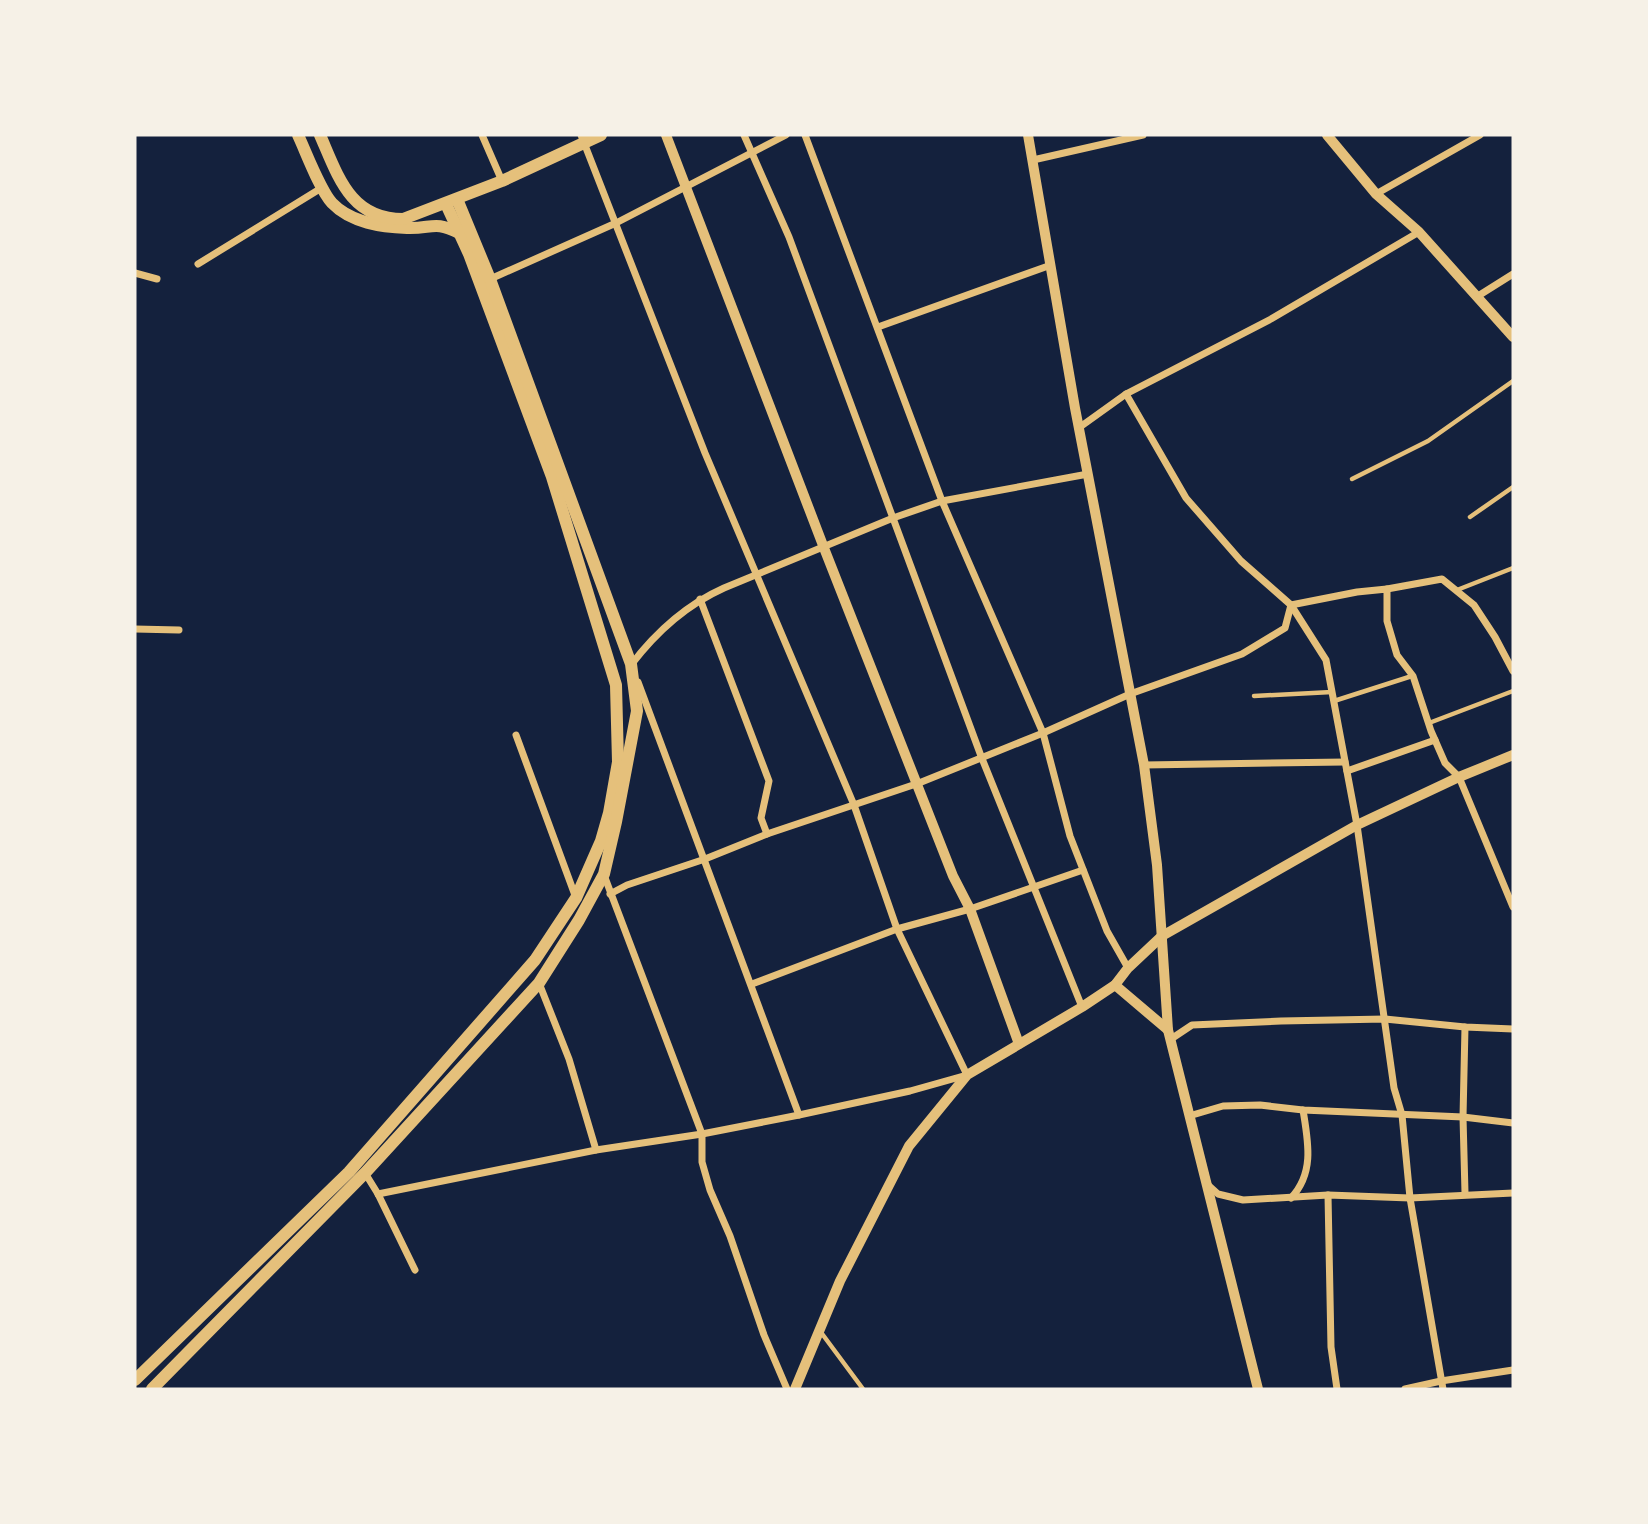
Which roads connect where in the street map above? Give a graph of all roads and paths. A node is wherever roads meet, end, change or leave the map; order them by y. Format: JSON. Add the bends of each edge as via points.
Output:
{"nodes":[{"id":1,"x":298,"y":135,"type":"edge"},
{"id":2,"x":320,"y":135,"type":"edge"},
{"id":3,"x":482,"y":135,"type":"edge"},
{"id":4,"x":601,"y":135,"type":"edge"},
{"id":5,"x":666,"y":135,"type":"edge"},
{"id":6,"x":744,"y":135,"type":"edge"},
{"id":7,"x":786,"y":135,"type":"edge"},
{"id":8,"x":805,"y":135,"type":"edge"},
{"id":9,"x":1028,"y":135,"type":"edge"},
{"id":10,"x":1143,"y":135,"type":"edge"},
{"id":11,"x":1327,"y":135,"type":"edge"},
{"id":12,"x":1480,"y":135,"type":"edge"},
{"id":13,"x":582,"y":139,"type":"edge"},
{"id":14,"x":751,"y":151,"type":"junction"},
{"id":15,"x":1033,"y":160,"type":"junction"},
{"id":16,"x":502,"y":181,"type":"junction"},
{"id":17,"x":323,"y":187,"type":"junction"},
{"id":18,"x":687,"y":188,"type":"junction"},
{"id":19,"x":1376,"y":194,"type":"junction"},
{"id":20,"x":452,"y":201,"type":"junction"},
{"id":21,"x":616,"y":223,"type":"junction"},
{"id":22,"x":1419,"y":232,"type":"junction"},
{"id":23,"x":459,"y":233,"type":"junction"},
{"id":24,"x":198,"y":264,"type":"dead end"},
{"id":25,"x":1051,"y":265,"type":"junction"},
{"id":26,"x":135,"y":273,"type":"edge"},
{"id":27,"x":1513,"y":274,"type":"edge"},
{"id":28,"x":157,"y":279,"type":"dead end"},
{"id":29,"x":485,"y":282,"type":"junction"},
{"id":30,"x":1478,"y":296,"type":"junction"},
{"id":31,"x":878,"y":327,"type":"junction"},
{"id":32,"x":1513,"y":337,"type":"edge"},
{"id":33,"x":1513,"y":381,"type":"edge"},
{"id":34,"x":1126,"y":394,"type":"junction"},
{"id":35,"x":1080,"y":427,"type":"junction"},
{"id":36,"x":1088,"y":474,"type":"junction"},
{"id":37,"x":1352,"y":479,"type":"dead end"},
{"id":38,"x":1513,"y":487,"type":"edge"},
{"id":39,"x":942,"y":500,"type":"junction"},
{"id":40,"x":1470,"y":517,"type":"dead end"},
{"id":41,"x":893,"y":518,"type":"junction"},
{"id":42,"x":824,"y":548,"type":"junction"},
{"id":43,"x":1513,"y":568,"type":"edge"},
{"id":44,"x":757,"y":574,"type":"junction"},
{"id":45,"x":1387,"y":589,"type":"junction"},
{"id":46,"x":1456,"y":591,"type":"junction"},
{"id":47,"x":699,"y":599,"type":"junction"},
{"id":48,"x":1291,"y":605,"type":"junction"},
{"id":49,"x":135,"y":629,"type":"edge"},
{"id":50,"x":179,"y":630,"type":"dead end"},
{"id":51,"x":631,"y":664,"type":"junction"},
{"id":52,"x":1513,"y":671,"type":"edge"},
{"id":53,"x":1413,"y":676,"type":"junction"},
{"id":54,"x":1513,"y":691,"type":"edge"},
{"id":55,"x":1332,"y":692,"type":"junction"},
{"id":56,"x":1130,"y":694,"type":"junction"},
{"id":57,"x":1254,"y":696,"type":"dead end"},
{"id":58,"x":1334,"y":702,"type":"junction"},
{"id":59,"x":1429,"y":723,"type":"junction"},
{"id":60,"x":1042,"y":733,"type":"junction"},
{"id":61,"x":516,"y":734,"type":"dead end"},
{"id":62,"x":1435,"y":740,"type":"junction"},
{"id":63,"x":1513,"y":755,"type":"edge"},
{"id":64,"x":981,"y":757,"type":"junction"},
{"id":65,"x":1144,"y":765,"type":"junction"},
{"id":66,"x":1346,"y":767,"type":"junction"},
{"id":67,"x":1459,"y":776,"type":"junction"},
{"id":68,"x":919,"y":783,"type":"junction"},
{"id":69,"x":854,"y":805,"type":"junction"},
{"id":70,"x":1357,"y":825,"type":"junction"},
{"id":71,"x":767,"y":834,"type":"junction"},
{"id":72,"x":705,"y":859,"type":"junction"},
{"id":73,"x":1083,"y":870,"type":"junction"},
{"id":74,"x":604,"y":874,"type":"junction"},
{"id":75,"x":1032,"y":887,"type":"junction"},
{"id":76,"x":610,"y":894,"type":"junction"},
{"id":77,"x":576,"y":898,"type":"junction"},
{"id":78,"x":1513,"y":907,"type":"edge"},
{"id":79,"x":970,"y":909,"type":"junction"},
{"id":80,"x":897,"y":929,"type":"junction"},
{"id":81,"x":1162,"y":936,"type":"junction"},
{"id":82,"x":1128,"y":968,"type":"junction"},
{"id":83,"x":539,"y":983,"type":"junction"},
{"id":84,"x":752,"y":984,"type":"junction"},
{"id":85,"x":1115,"y":985,"type":"junction"},
{"id":86,"x":1082,"y":1007,"type":"junction"},
{"id":87,"x":1385,"y":1019,"type":"junction"},
{"id":88,"x":1465,"y":1027,"type":"junction"},
{"id":89,"x":1513,"y":1029,"type":"edge"},
{"id":90,"x":1170,"y":1034,"type":"junction"},
{"id":91,"x":1019,"y":1044,"type":"junction"},
{"id":92,"x":967,"y":1075,"type":"junction"},
{"id":93,"x":1303,"y":1110,"type":"junction"},
{"id":94,"x":799,"y":1115,"type":"junction"},
{"id":95,"x":1402,"y":1115,"type":"junction"},
{"id":96,"x":1189,"y":1116,"type":"junction"},
{"id":97,"x":1463,"y":1117,"type":"junction"},
{"id":98,"x":1513,"y":1123,"type":"edge"},
{"id":99,"x":702,"y":1134,"type":"junction"},
{"id":100,"x":596,"y":1150,"type":"junction"},
{"id":101,"x":365,"y":1173,"type":"junction"},
{"id":102,"x":1206,"y":1183,"type":"junction"},
{"id":103,"x":1513,"y":1192,"type":"edge"},
{"id":104,"x":1465,"y":1193,"type":"junction"},
{"id":105,"x":378,"y":1194,"type":"junction"},
{"id":106,"x":1328,"y":1195,"type":"junction"},
{"id":107,"x":1291,"y":1198,"type":"junction"},
{"id":108,"x":1410,"y":1198,"type":"junction"},
{"id":109,"x":415,"y":1269,"type":"dead end"},
{"id":110,"x":819,"y":1329,"type":"junction"},
{"id":111,"x":1513,"y":1370,"type":"edge"},
{"id":112,"x":135,"y":1380,"type":"edge"},
{"id":113,"x":1441,"y":1381,"type":"junction"},
{"id":114,"x":152,"y":1389,"type":"edge"},
{"id":115,"x":787,"y":1389,"type":"edge"},
{"id":116,"x":795,"y":1389,"type":"edge"},
{"id":117,"x":863,"y":1389,"type":"edge"},
{"id":118,"x":1258,"y":1389,"type":"edge"},
{"id":119,"x":1337,"y":1389,"type":"edge"},
{"id":120,"x":1405,"y":1389,"type":"edge"},
{"id":121,"x":1443,"y":1389,"type":"edge"}],
"edges":[{"from":1,"to":17,"type":"main road"},
{"from":2,"to":20,"type":"main road","via":[[351,198],[378,216],[403,219]]},
{"from":3,"to":16,"type":"street"},
{"from":4,"to":13,"type":"main road"},
{"from":5,"to":18,"type":"street"},
{"from":6,"to":14,"type":"street"},
{"from":7,"to":14,"type":"street"},
{"from":8,"to":31,"type":"street"},
{"from":9,"to":15,"type":"street"},
{"from":10,"to":15,"type":"street"},
{"from":11,"to":19,"type":"street"},
{"from":12,"to":19,"type":"street"},
{"from":13,"to":16,"type":"main road"},
{"from":13,"to":21,"type":"street"},
{"from":14,"to":18,"type":"street"},
{"from":14,"to":41,"type":"street","via":[[789,237]]},
{"from":15,"to":25,"type":"street"},
{"from":16,"to":20,"type":"main road"},
{"from":17,"to":23,"type":"main road","via":[[331,202],[362,221],[410,228],[443,225]]},
{"from":17,"to":24,"type":"street"},
{"from":18,"to":21,"type":"street"},
{"from":18,"to":42,"type":"street"},
{"from":19,"to":22,"type":"street"},
{"from":20,"to":23,"type":"main road"},
{"from":20,"to":29,"type":"main road"},
{"from":21,"to":29,"type":"street"},
{"from":21,"to":44,"type":"street"},
{"from":22,"to":30,"type":"street"},
{"from":22,"to":34,"type":"street","via":[[1271,318]]},
{"from":23,"to":29,"type":"main road"},
{"from":25,"to":31,"type":"street"},
{"from":25,"to":35,"type":"street"},
{"from":26,"to":28,"type":"street"},
{"from":27,"to":30,"type":"street"},
{"from":29,"to":51,"type":"main road"},
{"from":29,"to":77,"type":"main road","via":[[616,685],[619,734],[613,795],[601,841]]},
{"from":30,"to":32,"type":"street"},
{"from":31,"to":39,"type":"street"},
{"from":33,"to":37,"type":"lane","via":[[1428,442]]},
{"from":34,"to":35,"type":"street"},
{"from":34,"to":48,"type":"street","via":[[1186,498],[1241,561]]},
{"from":35,"to":36,"type":"street"},
{"from":36,"to":39,"type":"street"},
{"from":36,"to":56,"type":"street"},
{"from":38,"to":40,"type":"lane"},
{"from":39,"to":41,"type":"street"},
{"from":39,"to":60,"type":"street"},
{"from":41,"to":42,"type":"street"},
{"from":41,"to":64,"type":"street"},
{"from":42,"to":44,"type":"street"},
{"from":42,"to":68,"type":"street"},
{"from":43,"to":46,"type":"lane"},
{"from":44,"to":47,"type":"street"},
{"from":44,"to":69,"type":"street"},
{"from":45,"to":46,"type":"street","via":[[1442,579]]},
{"from":45,"to":48,"type":"street"},
{"from":45,"to":53,"type":"street","via":[[1387,621],[1397,655]]},
{"from":46,"to":52,"type":"street","via":[[1474,605]]},
{"from":47,"to":51,"type":"street","via":[[654,636]]},
{"from":47,"to":71,"type":"street","via":[[769,781],[761,818]]},
{"from":48,"to":55,"type":"street","via":[[1326,660]]},
{"from":48,"to":56,"type":"street","via":[[1285,628],[1242,654]]},
{"from":49,"to":50,"type":"street"},
{"from":51,"to":72,"type":"street"},
{"from":51,"to":74,"type":"main road","via":[[637,711]]},
{"from":53,"to":58,"type":"lane"},
{"from":53,"to":59,"type":"street"},
{"from":54,"to":59,"type":"lane"},
{"from":55,"to":57,"type":"lane"},
{"from":55,"to":58,"type":"street"},
{"from":56,"to":60,"type":"street"},
{"from":56,"to":65,"type":"street"},
{"from":58,"to":66,"type":"street"},
{"from":59,"to":62,"type":"street"},
{"from":60,"to":64,"type":"street"},
{"from":60,"to":73,"type":"street"},
{"from":61,"to":77,"type":"street"},
{"from":62,"to":66,"type":"street"},
{"from":62,"to":67,"type":"street","via":[[1445,763]]},
{"from":63,"to":67,"type":"street"},
{"from":64,"to":68,"type":"street"},
{"from":64,"to":75,"type":"street"},
{"from":65,"to":66,"type":"street"},
{"from":65,"to":81,"type":"street"},
{"from":66,"to":70,"type":"street"},
{"from":67,"to":70,"type":"street"},
{"from":67,"to":78,"type":"street"},
{"from":68,"to":69,"type":"street"},
{"from":68,"to":79,"type":"street"},
{"from":69,"to":71,"type":"street"},
{"from":69,"to":80,"type":"street"},
{"from":70,"to":81,"type":"street"},
{"from":70,"to":87,"type":"street"},
{"from":71,"to":72,"type":"street"},
{"from":72,"to":76,"type":"street"},
{"from":72,"to":84,"type":"street"},
{"from":73,"to":75,"type":"street"},
{"from":73,"to":82,"type":"street","via":[[1107,931]]},
{"from":74,"to":76,"type":"street"},
{"from":74,"to":83,"type":"main road"},
{"from":75,"to":79,"type":"street"},
{"from":75,"to":86,"type":"street"},
{"from":76,"to":99,"type":"street"},
{"from":77,"to":112,"type":"main road","via":[[535,960],[349,1172]]},
{"from":79,"to":80,"type":"street"},
{"from":79,"to":91,"type":"street"},
{"from":80,"to":84,"type":"street"},
{"from":80,"to":92,"type":"street"},
{"from":81,"to":82,"type":"street"},
{"from":81,"to":90,"type":"street"},
{"from":82,"to":85,"type":"street"},
{"from":83,"to":100,"type":"street","via":[[569,1059]]},
{"from":83,"to":101,"type":"main road"},
{"from":84,"to":94,"type":"street"},
{"from":85,"to":86,"type":"street"},
{"from":85,"to":90,"type":"street"},
{"from":86,"to":91,"type":"street"},
{"from":87,"to":88,"type":"street"},
{"from":87,"to":90,"type":"street","via":[[1192,1026]]},
{"from":87,"to":95,"type":"street"},
{"from":88,"to":89,"type":"street"},
{"from":88,"to":97,"type":"street"},
{"from":90,"to":96,"type":"street"},
{"from":91,"to":92,"type":"street"},
{"from":92,"to":94,"type":"street"},
{"from":92,"to":110,"type":"street","via":[[909,1146]]},
{"from":93,"to":95,"type":"street"},
{"from":93,"to":96,"type":"street","via":[[1223,1106]]},
{"from":93,"to":107,"type":"street","via":[[1310,1148],[1305,1178]]},
{"from":94,"to":99,"type":"street"},
{"from":95,"to":97,"type":"street"},
{"from":95,"to":108,"type":"street"},
{"from":96,"to":102,"type":"street"},
{"from":97,"to":98,"type":"street"},
{"from":97,"to":104,"type":"street"},
{"from":99,"to":100,"type":"street"},
{"from":99,"to":115,"type":"street","via":[[702,1162],[710,1190]]},
{"from":100,"to":105,"type":"street"},
{"from":101,"to":105,"type":"street"},
{"from":101,"to":114,"type":"main road"},
{"from":102,"to":107,"type":"street","via":[[1218,1194],[1243,1200]]},
{"from":102,"to":118,"type":"street"},
{"from":103,"to":104,"type":"street"},
{"from":104,"to":108,"type":"street"},
{"from":105,"to":109,"type":"street"},
{"from":106,"to":107,"type":"street"},
{"from":106,"to":108,"type":"street"},
{"from":106,"to":119,"type":"street","via":[[1331,1347]]},
{"from":108,"to":113,"type":"street"},
{"from":110,"to":116,"type":"street"},
{"from":110,"to":117,"type":"lane"},
{"from":111,"to":113,"type":"street"},
{"from":113,"to":120,"type":"street"},
{"from":113,"to":121,"type":"street"}]}
